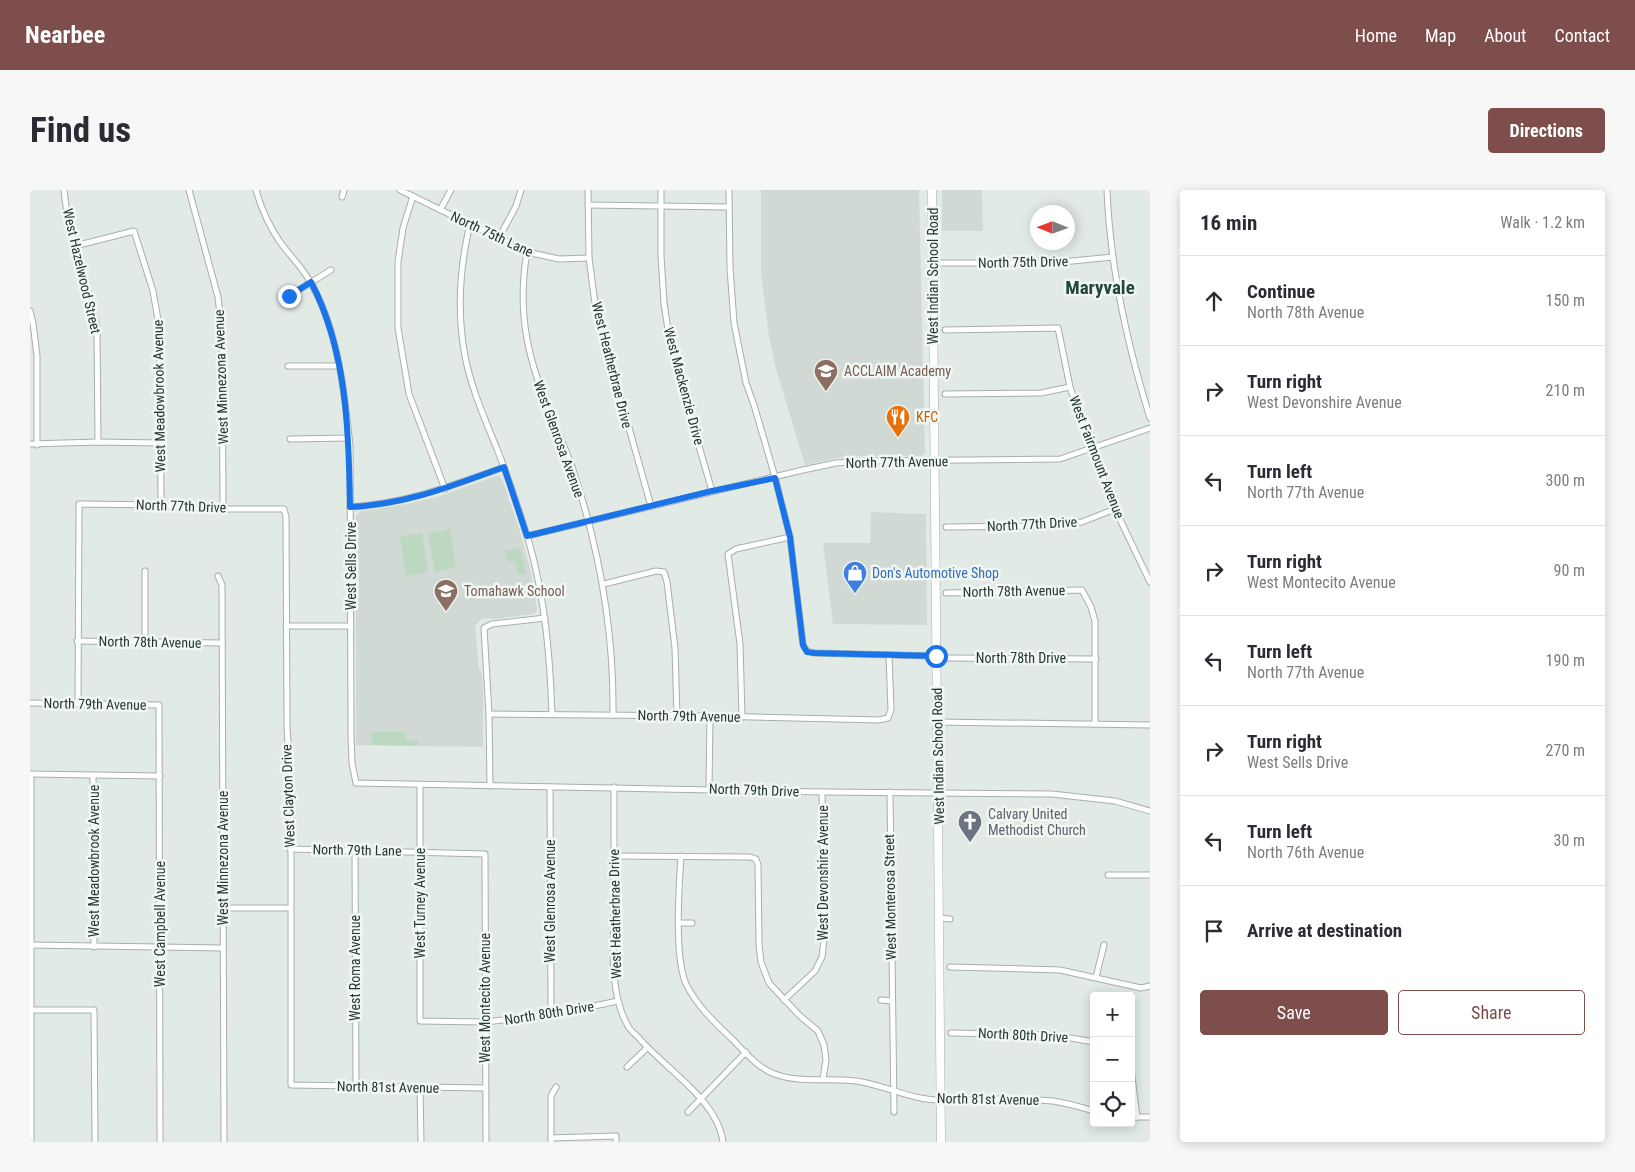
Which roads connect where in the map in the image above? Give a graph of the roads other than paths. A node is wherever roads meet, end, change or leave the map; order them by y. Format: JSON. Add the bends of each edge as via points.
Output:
{"nodes":[{"id":1,"x":64,"y":190,"type":"edge"},
{"id":2,"x":189,"y":190,"type":"edge"},
{"id":3,"x":256,"y":190,"type":"edge"},
{"id":4,"x":344,"y":190,"type":"edge"},
{"id":5,"x":400,"y":190,"type":"edge"},
{"id":6,"x":452,"y":190,"type":"edge"},
{"id":7,"x":521,"y":190,"type":"edge"},
{"id":8,"x":588,"y":190,"type":"edge"},
{"id":9,"x":661,"y":190,"type":"edge"},
{"id":10,"x":729,"y":190,"type":"edge"},
{"id":11,"x":932,"y":190,"type":"edge"},
{"id":12,"x":1107,"y":190,"type":"edge"},
{"id":13,"x":413,"y":196,"type":"junction"},
{"id":14,"x":342,"y":197,"type":"dead end"},
{"id":15,"x":588,"y":205,"type":"junction"},
{"id":16,"x":661,"y":206,"type":"junction"},
{"id":17,"x":730,"y":207,"type":"junction"},
{"id":18,"x":440,"y":210,"type":"junction"},
{"id":19,"x":470,"y":224,"type":"junction"},
{"id":20,"x":499,"y":238,"type":"junction"},
{"id":21,"x":75,"y":246,"type":"junction"},
{"id":22,"x":527,"y":252,"type":"junction"},
{"id":23,"x":1113,"y":257,"type":"junction"},
{"id":24,"x":589,"y":258,"type":"junction"},
{"id":25,"x":932,"y":263,"type":"junction"},
{"id":26,"x":331,"y":270,"type":"dead end"},
{"id":27,"x":311,"y":282,"type":"junction"},
{"id":28,"x":289,"y":296,"type":"dead end"},
{"id":29,"x":30,"y":311,"type":"edge"},
{"id":30,"x":945,"y":330,"type":"dead end"},
{"id":31,"x":288,"y":366,"type":"dead end"},
{"id":32,"x":339,"y":366,"type":"junction"},
{"id":33,"x":33,"y":378,"type":"edge"},
{"id":34,"x":1070,"y":387,"type":"junction"},
{"id":35,"x":945,"y":394,"type":"dead end"},
{"id":36,"x":1150,"y":418,"type":"edge"},
{"id":37,"x":1150,"y":428,"type":"edge"},
{"id":38,"x":349,"y":438,"type":"junction"},
{"id":39,"x":290,"y":440,"type":"dead end"},
{"id":40,"x":98,"y":442,"type":"junction"},
{"id":41,"x":160,"y":443,"type":"junction"},
{"id":42,"x":30,"y":444,"type":"edge"},
{"id":43,"x":37,"y":445,"type":"junction"},
{"id":44,"x":1091,"y":449,"type":"junction"},
{"id":45,"x":935,"y":460,"type":"junction"},
{"id":46,"x":504,"y":467,"type":"junction"},
{"id":47,"x":775,"y":478,"type":"junction"},
{"id":48,"x":445,"y":489,"type":"junction"},
{"id":49,"x":712,"y":491,"type":"junction"},
{"id":50,"x":161,"y":505,"type":"junction"},
{"id":51,"x":651,"y":506,"type":"junction"},
{"id":52,"x":350,"y":507,"type":"junction"},
{"id":53,"x":223,"y":508,"type":"junction"},
{"id":54,"x":284,"y":509,"type":"joint"},
{"id":55,"x":1116,"y":509,"type":"junction"},
{"id":56,"x":588,"y":522,"type":"junction"},
{"id":57,"x":946,"y":527,"type":"dead end"},
{"id":58,"x":527,"y":536,"type":"junction"},
{"id":59,"x":790,"y":537,"type":"junction"},
{"id":60,"x":145,"y":571,"type":"dead end"},
{"id":61,"x":218,"y":576,"type":"dead end"},
{"id":62,"x":1150,"y":582,"type":"edge"},
{"id":63,"x":604,"y":584,"type":"junction"},
{"id":64,"x":946,"y":593,"type":"dead end"},
{"id":65,"x":545,"y":618,"type":"junction"},
{"id":66,"x":286,"y":626,"type":"junction"},
{"id":67,"x":351,"y":626,"type":"junction"},
{"id":68,"x":77,"y":641,"type":"junction"},
{"id":69,"x":145,"y":642,"type":"junction"},
{"id":70,"x":222,"y":643,"type":"junction"},
{"id":71,"x":889,"y":655,"type":"junction"},
{"id":72,"x":936,"y":656,"type":"junction"},
{"id":73,"x":947,"y":658,"type":"dead end"},
{"id":74,"x":1096,"y":658,"type":"junction"},
{"id":75,"x":30,"y":703,"type":"edge"},
{"id":76,"x":78,"y":704,"type":"junction"},
{"id":77,"x":159,"y":706,"type":"joint"},
{"id":78,"x":489,"y":714,"type":"junction"},
{"id":79,"x":552,"y":714,"type":"junction"},
{"id":80,"x":613,"y":715,"type":"junction"},
{"id":81,"x":676,"y":716,"type":"junction"},
{"id":82,"x":710,"y":716,"type":"junction"},
{"id":83,"x":742,"y":717,"type":"junction"},
{"id":84,"x":937,"y":722,"type":"junction"},
{"id":85,"x":1095,"y":724,"type":"junction"},
{"id":86,"x":1150,"y":725,"type":"edge"},
{"id":87,"x":30,"y":774,"type":"edge"},
{"id":88,"x":94,"y":775,"type":"junction"},
{"id":89,"x":160,"y":776,"type":"junction"},
{"id":90,"x":356,"y":783,"type":"joint"},
{"id":91,"x":420,"y":785,"type":"junction"},
{"id":92,"x":490,"y":786,"type":"junction"},
{"id":93,"x":550,"y":786,"type":"junction"},
{"id":94,"x":614,"y":788,"type":"junction"},
{"id":95,"x":709,"y":788,"type":"junction"},
{"id":96,"x":822,"y":792,"type":"junction"},
{"id":97,"x":890,"y":792,"type":"junction"},
{"id":98,"x":938,"y":792,"type":"junction"},
{"id":99,"x":1150,"y":811,"type":"edge"},
{"id":100,"x":290,"y":849,"type":"junction"},
{"id":101,"x":355,"y":850,"type":"junction"},
{"id":102,"x":419,"y":851,"type":"junction"},
{"id":103,"x":485,"y":854,"type":"joint"},
{"id":104,"x":614,"y":856,"type":"junction"},
{"id":105,"x":680,"y":856,"type":"junction"},
{"id":106,"x":1108,"y":875,"type":"dead end"},
{"id":107,"x":1150,"y":875,"type":"edge"},
{"id":108,"x":223,"y":908,"type":"junction"},
{"id":109,"x":290,"y":908,"type":"junction"},
{"id":110,"x":938,"y":918,"type":"junction"},
{"id":111,"x":950,"y":918,"type":"dead end"},
{"id":112,"x":679,"y":923,"type":"junction"},
{"id":113,"x":692,"y":923,"type":"dead end"},
{"id":114,"x":30,"y":945,"type":"edge"},
{"id":115,"x":1104,"y":945,"type":"dead end"},
{"id":116,"x":94,"y":947,"type":"junction"},
{"id":117,"x":160,"y":947,"type":"junction"},
{"id":118,"x":223,"y":948,"type":"junction"},
{"id":119,"x":950,"y":967,"type":"dead end"},
{"id":120,"x":1096,"y":977,"type":"junction"},
{"id":121,"x":1150,"y":986,"type":"edge"},
{"id":122,"x":784,"y":1000,"type":"junction"},
{"id":123,"x":881,"y":1000,"type":"dead end"},
{"id":124,"x":618,"y":1001,"type":"junction"},
{"id":125,"x":891,"y":1001,"type":"junction"},
{"id":126,"x":30,"y":1010,"type":"edge"},
{"id":127,"x":550,"y":1015,"type":"junction"},
{"id":128,"x":420,"y":1021,"type":"joint"},
{"id":129,"x":485,"y":1022,"type":"junction"},
{"id":130,"x":951,"y":1032,"type":"dead end"},
{"id":131,"x":1090,"y":1041,"type":"edge"},
{"id":132,"x":647,"y":1048,"type":"junction"},
{"id":133,"x":746,"y":1052,"type":"junction"},
{"id":134,"x":627,"y":1067,"type":"dead end"},
{"id":135,"x":823,"y":1080,"type":"junction"},
{"id":136,"x":291,"y":1084,"type":"joint"},
{"id":137,"x":356,"y":1086,"type":"junction"},
{"id":138,"x":420,"y":1087,"type":"junction"},
{"id":139,"x":556,"y":1087,"type":"dead end"},
{"id":140,"x":486,"y":1088,"type":"junction"},
{"id":141,"x":893,"y":1092,"type":"junction"},
{"id":142,"x":701,"y":1099,"type":"junction"},
{"id":143,"x":941,"y":1100,"type":"junction"},
{"id":144,"x":1090,"y":1110,"type":"edge"},
{"id":145,"x":688,"y":1112,"type":"dead end"},
{"id":146,"x":894,"y":1112,"type":"dead end"},
{"id":147,"x":1135,"y":1117,"type":"edge"},
{"id":148,"x":1150,"y":1117,"type":"edge"},
{"id":149,"x":616,"y":1139,"type":"edge"},
{"id":150,"x":551,"y":1140,"type":"edge"},
{"id":151,"x":31,"y":1142,"type":"edge"},
{"id":152,"x":95,"y":1142,"type":"edge"},
{"id":153,"x":160,"y":1142,"type":"edge"},
{"id":154,"x":224,"y":1142,"type":"edge"},
{"id":155,"x":420,"y":1142,"type":"edge"},
{"id":156,"x":486,"y":1142,"type":"edge"},
{"id":157,"x":723,"y":1142,"type":"edge"},
{"id":158,"x":941,"y":1142,"type":"edge"}],
"edges":[{"from":1,"to":21,"type":"street","name":"West Hazelwood Street"},
{"from":2,"to":53,"type":"street","name":"West Minnezona Avenue","via":[[218,297],[222,334]]},
{"from":3,"to":27,"type":"street","name":"West Sells Drive","via":[[279,241]]},
{"from":4,"to":14,"type":"street"},
{"from":5,"to":13,"type":"street","name":"North 75th Lane"},
{"from":6,"to":18,"type":"street"},
{"from":7,"to":20,"type":"street"},
{"from":8,"to":15,"type":"street","name":"West Heatherbrae Drive"},
{"from":9,"to":16,"type":"street","name":"West Mackenzie Drive"},
{"from":10,"to":17,"type":"street"},
{"from":11,"to":25,"type":"main road","name":"West Indian School Road"},
{"from":12,"to":23,"type":"street"},
{"from":13,"to":18,"type":"street","name":"North 75th Lane"},
{"from":13,"to":48,"type":"street","via":[[403,228],[398,262],[398,328],[409,394]]},
{"from":15,"to":16,"type":"street"},
{"from":15,"to":24,"type":"street","name":"West Heatherbrae Drive"},
{"from":16,"to":17,"type":"street"},
{"from":16,"to":49,"type":"street","name":"West Mackenzie Drive","via":[[664,303],[671,350]]},
{"from":17,"to":47,"type":"street","via":[[734,322],[746,383]]},
{"from":18,"to":19,"type":"street","name":"North 75th Lane"},
{"from":19,"to":20,"type":"street","name":"North 75th Lane"},
{"from":19,"to":46,"type":"street","via":[[460,293],[465,356]]},
{"from":20,"to":22,"type":"street","name":"North 75th Lane"},
{"from":21,"to":40,"type":"street","name":"West Hazelwood Street","via":[[97,327]]},
{"from":21,"to":41,"type":"street","name":"West Meadowbrook Avenue","via":[[134,231],[153,291],[158,320]]},
{"from":22,"to":24,"type":"street","name":"North 75th Lane","via":[[560,259]]},
{"from":22,"to":56,"type":"street","name":"West Glenrosa Avenue","via":[[522,290],[523,318],[531,363],[574,472]]},
{"from":23,"to":25,"type":"street","name":"North 75th Drive","via":[[1052,263]]},
{"from":23,"to":36,"type":"street","via":[[1128,341]]},
{"from":24,"to":51,"type":"street","name":"West Heatherbrae Drive","via":[[596,311]]},
{"from":25,"to":45,"type":"main road","name":"West Indian School Road"},
{"from":26,"to":27,"type":"street"},
{"from":27,"to":28,"type":"street"},
{"from":27,"to":32,"type":"street","name":"West Sells Drive","via":[[323,306]]},
{"from":29,"to":33,"type":"street","via":[[36,338]]},
{"from":30,"to":34,"type":"street","name":"West Fairmount Avenue","via":[[1058,328]]},
{"from":31,"to":32,"type":"street"},
{"from":32,"to":38,"type":"street","name":"West Sells Drive"},
{"from":33,"to":43,"type":"street"},
{"from":34,"to":35,"type":"street","via":[[1041,393]]},
{"from":34,"to":44,"type":"street","name":"West Fairmount Avenue"},
{"from":37,"to":44,"type":"street","name":"North 77th Avenue"},
{"from":38,"to":39,"type":"street"},
{"from":38,"to":52,"type":"street","name":"West Sells Drive"},
{"from":40,"to":41,"type":"street"},
{"from":40,"to":43,"type":"street"},
{"from":41,"to":50,"type":"street","name":"West Meadowbrook Avenue"},
{"from":42,"to":43,"type":"street"},
{"from":44,"to":45,"type":"street","name":"North 77th Avenue","via":[[1060,459]]},
{"from":44,"to":55,"type":"street","name":"West Fairmount Avenue"},
{"from":45,"to":47,"type":"street","name":"North 77th Avenue","via":[[836,463]]},
{"from":45,"to":72,"type":"main road","name":"West Indian School Road"},
{"from":46,"to":48,"type":"street"},
{"from":46,"to":58,"type":"street"},
{"from":47,"to":49,"type":"street","name":"North 77th Avenue"},
{"from":47,"to":59,"type":"street"},
{"from":48,"to":52,"type":"street","via":[[412,498]]},
{"from":49,"to":51,"type":"street","name":"North 77th Avenue"},
{"from":50,"to":53,"type":"street","name":"North 77th Drive"},
{"from":50,"to":68,"type":"street","name":"North 77th Drive","via":[[79,504]]},
{"from":51,"to":56,"type":"street","name":"North 77th Avenue"},
{"from":52,"to":67,"type":"street","name":"West Sells Drive"},
{"from":53,"to":54,"type":"street","name":"North 77th Drive"},
{"from":54,"to":66,"type":"street","name":"West Clayton Drive"},
{"from":55,"to":57,"type":"street","name":"North 77th Drive","via":[[1082,522],[1046,526]]},
{"from":55,"to":62,"type":"street","name":"West Fairmount Avenue"},
{"from":56,"to":58,"type":"street","name":"North 77th Avenue"},
{"from":56,"to":63,"type":"street","name":"West Glenrosa Avenue"},
{"from":58,"to":65,"type":"street"},
{"from":59,"to":71,"type":"street","via":[[803,645],[807,652]]},
{"from":59,"to":83,"type":"street","via":[[736,549],[728,554],[740,644]]},
{"from":60,"to":69,"type":"street"},
{"from":61,"to":70,"type":"street","name":"West Minnezona Avenue","via":[[222,585]]},
{"from":63,"to":80,"type":"street","name":"West Glenrosa Avenue","via":[[612,654]]},
{"from":63,"to":81,"type":"street","via":[[656,571],[664,572],[675,648]]},
{"from":64,"to":74,"type":"street","name":"North 78th Avenue","via":[[1082,590],[1095,621]]},
{"from":65,"to":78,"type":"street","via":[[492,624],[484,628]]},
{"from":65,"to":79,"type":"street"},
{"from":66,"to":67,"type":"street"},
{"from":66,"to":100,"type":"street","name":"West Clayton Drive"},
{"from":67,"to":90,"type":"street","name":"West Sells Drive","via":[[351,746]]},
{"from":68,"to":69,"type":"street","name":"North 78th Avenue"},
{"from":68,"to":76,"type":"street"},
{"from":69,"to":70,"type":"street","name":"North 78th Avenue"},
{"from":70,"to":108,"type":"street","name":"West Minnezona Avenue"},
{"from":71,"to":72,"type":"street"},
{"from":71,"to":83,"type":"street","name":"North 79th Avenue","via":[[888,718]]},
{"from":72,"to":84,"type":"main road","name":"West Indian School Road"},
{"from":73,"to":74,"type":"street","name":"North 78th Drive"},
{"from":74,"to":85,"type":"street"},
{"from":75,"to":76,"type":"street","name":"North 79th Avenue"},
{"from":76,"to":77,"type":"street","name":"North 79th Avenue"},
{"from":77,"to":89,"type":"street","name":"West Campbell Avenue"},
{"from":78,"to":79,"type":"street","name":"North 79th Avenue"},
{"from":78,"to":92,"type":"street"},
{"from":79,"to":80,"type":"street","name":"North 79th Avenue"},
{"from":80,"to":81,"type":"street","name":"North 79th Avenue"},
{"from":81,"to":82,"type":"street","name":"North 79th Avenue"},
{"from":82,"to":83,"type":"street","name":"North 79th Avenue"},
{"from":82,"to":95,"type":"street"},
{"from":84,"to":85,"type":"street"},
{"from":84,"to":98,"type":"main road","name":"West Indian School Road"},
{"from":85,"to":86,"type":"street"},
{"from":87,"to":88,"type":"street"},
{"from":87,"to":114,"type":"street"},
{"from":88,"to":89,"type":"street"},
{"from":88,"to":116,"type":"street","name":"West Meadowbrook Avenue"},
{"from":89,"to":117,"type":"street","name":"West Campbell Avenue"},
{"from":90,"to":91,"type":"street","name":"North 79th Drive"},
{"from":91,"to":92,"type":"street","name":"North 79th Drive"},
{"from":91,"to":102,"type":"street","name":"West Turney Avenue"},
{"from":92,"to":93,"type":"street","name":"North 79th Drive"},
{"from":93,"to":94,"type":"street","name":"North 79th Drive"},
{"from":93,"to":127,"type":"street","name":"West Glenrosa Avenue"},
{"from":94,"to":95,"type":"street","name":"North 79th Drive"},
{"from":94,"to":104,"type":"street","name":"West Heatherbrae Drive"},
{"from":95,"to":96,"type":"street","name":"North 79th Drive"},
{"from":96,"to":97,"type":"street","name":"North 79th Drive"},
{"from":96,"to":122,"type":"street","name":"West Devonshire Avenue","via":[[822,958],[815,971]]},
{"from":97,"to":98,"type":"street","name":"North 79th Drive"},
{"from":97,"to":125,"type":"street","name":"West Monterosa Street"},
{"from":98,"to":99,"type":"street","name":"North 79th Drive","via":[[1052,794],[1115,801]]},
{"from":98,"to":110,"type":"main road","name":"West Indian School Road"},
{"from":100,"to":101,"type":"street","name":"North 79th Lane"},
{"from":100,"to":109,"type":"street","name":"West Clayton Drive"},
{"from":101,"to":102,"type":"street","name":"North 79th Lane"},
{"from":101,"to":137,"type":"street","name":"West Roma Avenue"},
{"from":102,"to":103,"type":"street","name":"North 79th Lane"},
{"from":102,"to":128,"type":"street","name":"West Turney Avenue"},
{"from":103,"to":129,"type":"street","name":"West Montecito Avenue"},
{"from":104,"to":105,"type":"street"},
{"from":104,"to":124,"type":"street","name":"West Heatherbrae Drive","via":[[614,969]]},
{"from":105,"to":112,"type":"street","name":"North 81st Avenue"},
{"from":105,"to":122,"type":"street","via":[[756,859],[761,962],[769,983]]},
{"from":106,"to":107,"type":"street"},
{"from":108,"to":109,"type":"street"},
{"from":108,"to":118,"type":"street","name":"West Minnezona Avenue"},
{"from":109,"to":136,"type":"street","name":"West Clayton Drive"},
{"from":110,"to":111,"type":"street"},
{"from":110,"to":143,"type":"main road","name":"West Indian School Road"},
{"from":112,"to":113,"type":"street"},
{"from":112,"to":133,"type":"street","name":"North 81st Avenue","via":[[686,983],[712,1020]]},
{"from":114,"to":116,"type":"street"},
{"from":114,"to":126,"type":"street"},
{"from":115,"to":120,"type":"street"},
{"from":116,"to":117,"type":"street"},
{"from":117,"to":118,"type":"street"},
{"from":117,"to":153,"type":"street","name":"West Campbell Avenue"},
{"from":118,"to":154,"type":"street","name":"West Minnezona Avenue"},
{"from":119,"to":120,"type":"street","via":[[1042,968]]},
{"from":120,"to":121,"type":"street","via":[[1141,988]]},
{"from":122,"to":135,"type":"street","via":[[818,1031],[826,1060]]},
{"from":123,"to":125,"type":"street"},
{"from":124,"to":127,"type":"street","name":"North 80th Drive"},
{"from":124,"to":132,"type":"street","name":"West Heatherbrae Drive","via":[[628,1026]]},
{"from":125,"to":141,"type":"street","name":"West Monterosa Street"},
{"from":126,"to":151,"type":"street"},
{"from":126,"to":152,"type":"street","via":[[94,1010]]},
{"from":127,"to":129,"type":"street","name":"North 80th Drive"},
{"from":128,"to":129,"type":"street","name":"North 80th Drive"},
{"from":129,"to":140,"type":"street","name":"West Montecito Avenue"},
{"from":130,"to":131,"type":"street","name":"North 80th Drive","via":[[1053,1035]]},
{"from":132,"to":134,"type":"street"},
{"from":132,"to":142,"type":"street","name":"West Heatherbrae Drive"},
{"from":133,"to":135,"type":"street","name":"North 81st Avenue","via":[[772,1073],[790,1078]]},
{"from":133,"to":142,"type":"street"},
{"from":135,"to":141,"type":"street","name":"North 81st Avenue","via":[[863,1082]]},
{"from":136,"to":137,"type":"street","name":"North 81st Avenue"},
{"from":137,"to":138,"type":"street","name":"North 81st Avenue"},
{"from":138,"to":140,"type":"street","name":"North 81st Avenue"},
{"from":138,"to":155,"type":"street"},
{"from":139,"to":150,"type":"street","via":[[551,1096]]},
{"from":140,"to":156,"type":"street","name":"West Montecito Avenue"},
{"from":141,"to":143,"type":"street","name":"North 81st Avenue"},
{"from":141,"to":146,"type":"street","name":"West Monterosa Street"},
{"from":142,"to":145,"type":"street"},
{"from":142,"to":157,"type":"street","name":"West Heatherbrae Drive","via":[[718,1124]]},
{"from":143,"to":144,"type":"street","name":"North 81st Avenue","via":[[1043,1100]]},
{"from":143,"to":158,"type":"main road","name":"West Indian School Road"},
{"from":147,"to":148,"type":"street"},
{"from":149,"to":150,"type":"street"}]}
